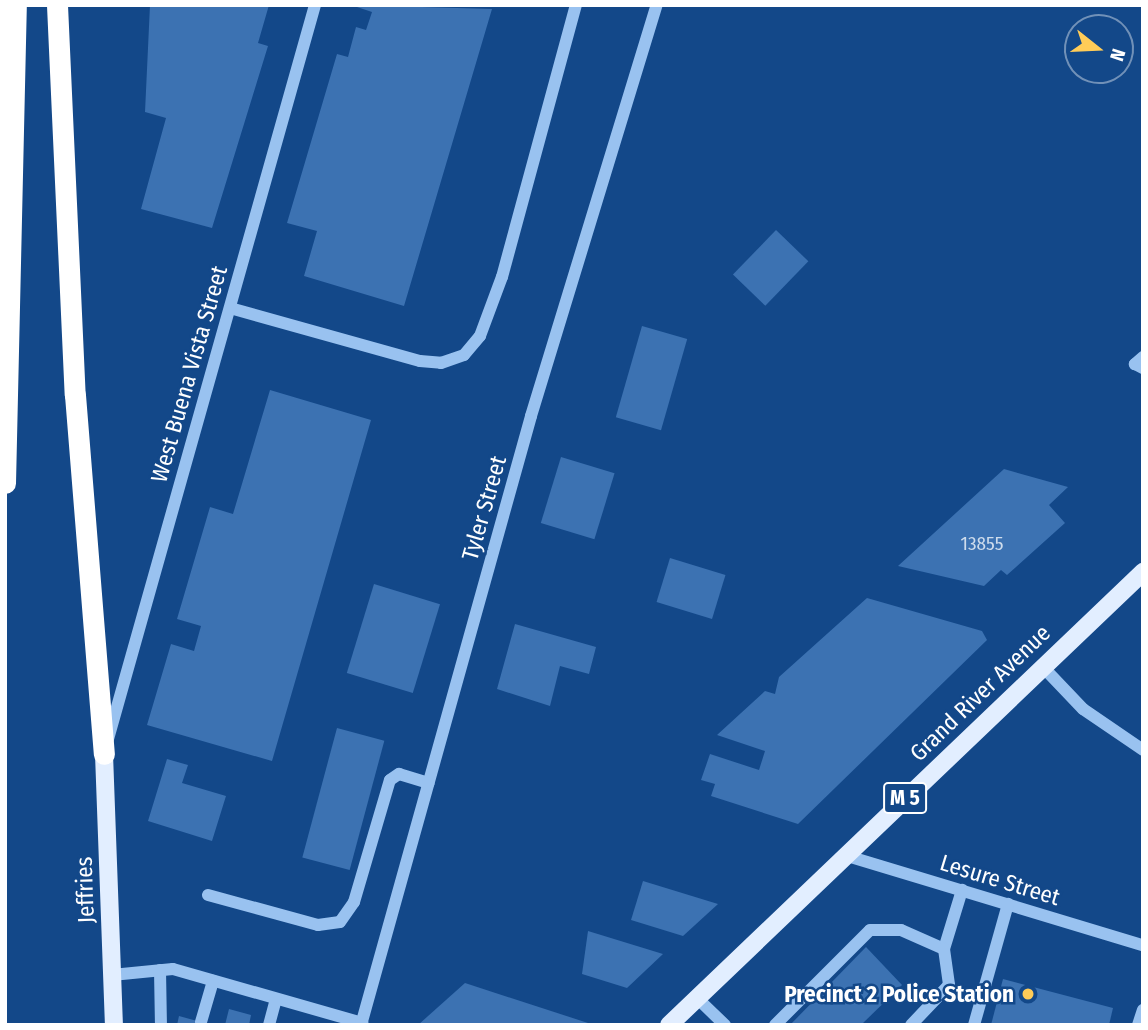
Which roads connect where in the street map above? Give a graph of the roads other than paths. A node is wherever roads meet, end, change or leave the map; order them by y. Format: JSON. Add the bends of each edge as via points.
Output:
{"nodes":[{"id":1,"x":16,"y":5,"type":"edge"},
{"id":2,"x":57,"y":5,"type":"edge"},
{"id":3,"x":315,"y":5,"type":"edge"},
{"id":4,"x":576,"y":5,"type":"edge"},
{"id":5,"x":657,"y":5,"type":"edge"},
{"id":6,"x":230,"y":308,"type":"junction"},
{"id":7,"x":1143,"y":357,"type":"edge"},
{"id":8,"x":1143,"y":368,"type":"edge"},
{"id":9,"x":5,"y":483,"type":"edge"},
{"id":10,"x":1143,"y":572,"type":"edge"},
{"id":11,"x":1043,"y":667,"type":"junction"},
{"id":12,"x":1143,"y":750,"type":"edge"},
{"id":13,"x":104,"y":754,"type":"junction"},
{"id":14,"x":429,"y":783,"type":"junction"},
{"id":15,"x":844,"y":855,"type":"junction"},
{"id":16,"x":962,"y":890,"type":"junction"},
{"id":17,"x":208,"y":895,"type":"dead end"},
{"id":18,"x":1008,"y":904,"type":"junction"},
{"id":19,"x":1143,"y":945,"type":"edge"},
{"id":20,"x":944,"y":949,"type":"junction"},
{"id":21,"x":160,"y":971,"type":"junction"},
{"id":22,"x":113,"y":975,"type":"junction"},
{"id":23,"x":214,"y":981,"type":"junction"},
{"id":24,"x":697,"y":998,"type":"junction"},
{"id":25,"x":276,"y":999,"type":"junction"},
{"id":26,"x":1143,"y":1010,"type":"edge"},
{"id":27,"x":323,"y":1019,"type":"edge"},
{"id":28,"x":201,"y":1022,"type":"dead end"},
{"id":29,"x":361,"y":1024,"type":"edge"},
{"id":30,"x":673,"y":1024,"type":"edge"},
{"id":31,"x":114,"y":1025,"type":"edge"},
{"id":32,"x":161,"y":1025,"type":"edge"},
{"id":33,"x":269,"y":1025,"type":"edge"},
{"id":34,"x":725,"y":1025,"type":"edge"},
{"id":35,"x":775,"y":1025,"type":"edge"},
{"id":36,"x":911,"y":1025,"type":"edge"},
{"id":37,"x":974,"y":1025,"type":"edge"},
{"id":38,"x":1138,"y":1025,"type":"edge"}],
"edges":[{"from":1,"to":9,"type":"highway"},
{"from":2,"to":13,"type":"highway","via":[[75,395]]},
{"from":3,"to":6,"type":"street","name":"West Buena Vista Street"},
{"from":4,"to":6,"type":"street","via":[[502,277],[480,336],[464,355],[441,363],[420,361]]},
{"from":5,"to":14,"type":"street","name":"Tyler Street","via":[[531,416]]},
{"from":6,"to":13,"type":"street","name":"West Buena Vista Street"},
{"from":7,"to":8,"type":"street","via":[[1135,365]]},
{"from":10,"to":11,"type":"main road","name":"Grand River Avenue","number":"M 5"},
{"from":11,"to":12,"type":"street","via":[[1083,709]]},
{"from":11,"to":15,"type":"main road","name":"Grand River Avenue","number":"M 5"},
{"from":13,"to":22,"type":"main road","name":"Jeffries"},
{"from":14,"to":17,"type":"street","via":[[398,774],[390,780],[354,902],[340,922],[318,925]]},
{"from":14,"to":29,"type":"street","name":"Tyler Street"},
{"from":15,"to":16,"type":"street","name":"Lesure Street"},
{"from":15,"to":24,"type":"main road","name":"Grand River Avenue","number":"M 5"},
{"from":16,"to":18,"type":"street","name":"Lesure Street"},
{"from":16,"to":20,"type":"street"},
{"from":18,"to":19,"type":"street","name":"Lesure Street"},
{"from":18,"to":37,"type":"street"},
{"from":20,"to":35,"type":"street","via":[[901,930],[870,930]]},
{"from":20,"to":36,"type":"street","via":[[949,985]]},
{"from":21,"to":22,"type":"street"},
{"from":21,"to":23,"type":"street"},
{"from":21,"to":32,"type":"street"},
{"from":22,"to":31,"type":"main road","name":"Jeffries"},
{"from":23,"to":25,"type":"street"},
{"from":23,"to":28,"type":"street"},
{"from":24,"to":30,"type":"main road","name":"Grand River Avenue","number":"M 5"},
{"from":24,"to":34,"type":"street"},
{"from":25,"to":27,"type":"street"},
{"from":25,"to":33,"type":"street"},
{"from":26,"to":38,"type":"street"},
{"from":27,"to":29,"type":"street"}]}
